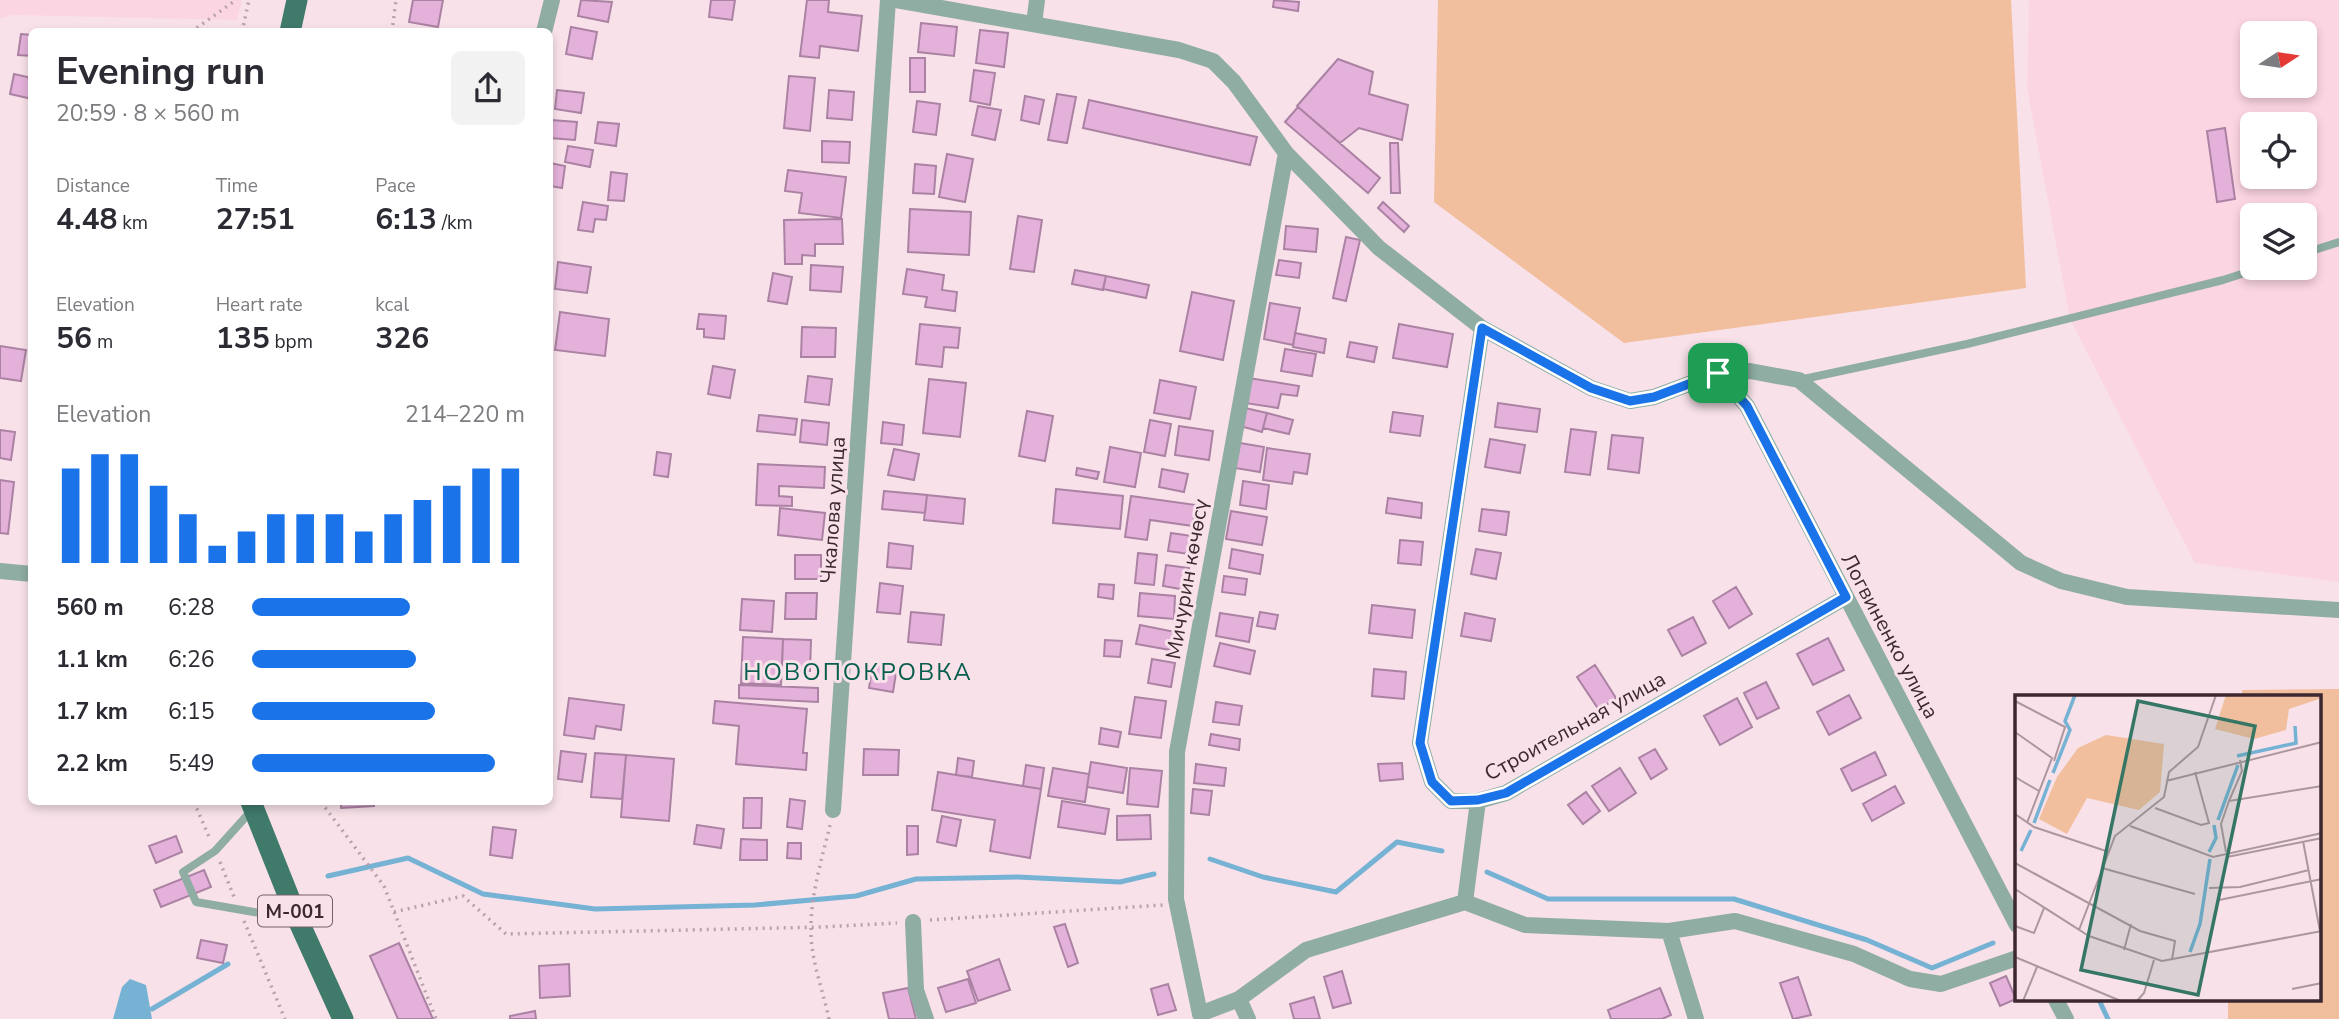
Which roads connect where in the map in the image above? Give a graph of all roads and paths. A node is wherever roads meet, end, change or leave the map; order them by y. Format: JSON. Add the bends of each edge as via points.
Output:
{"nodes":[{"id":1,"x":236,"y":0,"type":"edge"},
{"id":2,"x":249,"y":0,"type":"edge"},
{"id":3,"x":297,"y":0,"type":"edge"},
{"id":4,"x":396,"y":0,"type":"edge"},
{"id":5,"x":552,"y":0,"type":"edge"},
{"id":6,"x":888,"y":0,"type":"edge"},
{"id":7,"x":896,"y":0,"type":"edge"},
{"id":8,"x":1037,"y":0,"type":"edge"},
{"id":9,"x":1034,"y":24,"type":"junction"},
{"id":10,"x":197,"y":28,"type":"edge"},
{"id":11,"x":243,"y":28,"type":"edge"},
{"id":12,"x":291,"y":28,"type":"edge"},
{"id":13,"x":392,"y":28,"type":"edge"},
{"id":14,"x":545,"y":28,"type":"edge"},
{"id":15,"x":1286,"y":153,"type":"junction"},
{"id":16,"x":2339,"y":242,"type":"edge"},
{"id":17,"x":2317,"y":249,"type":"edge"},
{"id":18,"x":2240,"y":274,"type":"edge"},
{"id":19,"x":1482,"y":328,"type":"junction"},
{"id":20,"x":1718,"y":373,"type":"junction"},
{"id":21,"x":1799,"y":380,"type":"junction"},
{"id":22,"x":0,"y":571,"type":"edge"},
{"id":23,"x":28,"y":574,"type":"edge"},
{"id":24,"x":1846,"y":597,"type":"junction"},
{"id":25,"x":2339,"y":610,"type":"edge"},
{"id":26,"x":1478,"y":800,"type":"junction"},
{"id":27,"x":252,"y":805,"type":"edge"},
{"id":28,"x":323,"y":805,"type":"edge"},
{"id":29,"x":833,"y":810,"type":"joint"},
{"id":30,"x":1465,"y":902,"type":"junction"},
{"id":31,"x":1177,"y":904,"type":"junction"},
{"id":32,"x":394,"y":912,"type":"junction"},
{"id":33,"x":298,"y":919,"type":"junction"},
{"id":34,"x":2015,"y":921,"type":"edge"},
{"id":35,"x":913,"y":922,"type":"junction"},
{"id":36,"x":811,"y":928,"type":"junction"},
{"id":37,"x":1669,"y":931,"type":"junction"},
{"id":38,"x":2015,"y":959,"type":"edge"},
{"id":39,"x":1239,"y":999,"type":"junction"},
{"id":40,"x":2057,"y":1002,"type":"edge"},
{"id":41,"x":1201,"y":1016,"type":"edge"},
{"id":42,"x":343,"y":1019,"type":"edge"},
{"id":43,"x":436,"y":1019,"type":"edge"},
{"id":44,"x":829,"y":1019,"type":"edge"},
{"id":45,"x":926,"y":1019,"type":"edge"},
{"id":46,"x":1248,"y":1019,"type":"edge"},
{"id":47,"x":1696,"y":1019,"type":"edge"},
{"id":48,"x":2066,"y":1019,"type":"edge"}],
"edges":[{"from":1,"to":10,"type":"path"},
{"from":2,"to":11,"type":"path"},
{"from":3,"to":12,"type":"main road"},
{"from":4,"to":13,"type":"path"},
{"from":5,"to":14,"type":"street"},
{"from":6,"to":29,"type":"street","name":"Чкалова улица"},
{"from":7,"to":9,"type":"street"},
{"from":8,"to":9,"type":"street"},
{"from":9,"to":15,"type":"street","via":[[1179,50],[1213,61]]},
{"from":15,"to":19,"type":"street","via":[[1379,248]]},
{"from":15,"to":31,"type":"street","name":"Мичурин көчөсү","via":[[1177,752]]},
{"from":16,"to":17,"type":"lane"},
{"from":18,"to":21,"type":"lane","via":[[1967,344]]},
{"from":19,"to":20,"type":"street","via":[[1591,388],[1630,401]]},
{"from":19,"to":26,"type":"street","name":"Строительная улица","via":[[1420,743],[1432,782],[1451,801]]},
{"from":20,"to":21,"type":"street","via":[[1750,371]]},
{"from":20,"to":24,"type":"street","name":"Логвиненко улица","via":[[1747,406]]},
{"from":21,"to":25,"type":"street","via":[[2021,563],[2061,581],[2127,597]]},
{"from":22,"to":23,"type":"street"},
{"from":24,"to":26,"type":"street","name":"Строительная улица","via":[[1506,793]]},
{"from":24,"to":34,"type":"street","name":"Логвиненко улица"},
{"from":26,"to":30,"type":"street"},
{"from":27,"to":33,"type":"main road","number":"М-001"},
{"from":27,"to":33,"type":"lane","via":[[215,851],[183,872],[196,902]]},
{"from":28,"to":32,"type":"path","via":[[384,886]]},
{"from":29,"to":36,"type":"path"},
{"from":30,"to":37,"type":"street","via":[[1525,925]]},
{"from":30,"to":39,"type":"street","name":"Мичурин көчөсү","via":[[1306,950]]},
{"from":31,"to":35,"type":"path"},
{"from":31,"to":41,"type":"street","name":"Мичурин көчөсү"},
{"from":32,"to":36,"type":"path","via":[[463,896],[506,934]]},
{"from":32,"to":43,"type":"path"},
{"from":33,"to":42,"type":"main road","number":"М-001"},
{"from":35,"to":36,"type":"path"},
{"from":35,"to":45,"type":"street","via":[[916,990]]},
{"from":36,"to":44,"type":"path"},
{"from":37,"to":38,"type":"street","via":[[1735,922],[1854,954],[1910,979],[1941,984]]},
{"from":37,"to":47,"type":"street"},
{"from":39,"to":41,"type":"street","name":"Мичурин көчөсү"},
{"from":39,"to":46,"type":"street"},
{"from":40,"to":48,"type":"street"}]}
